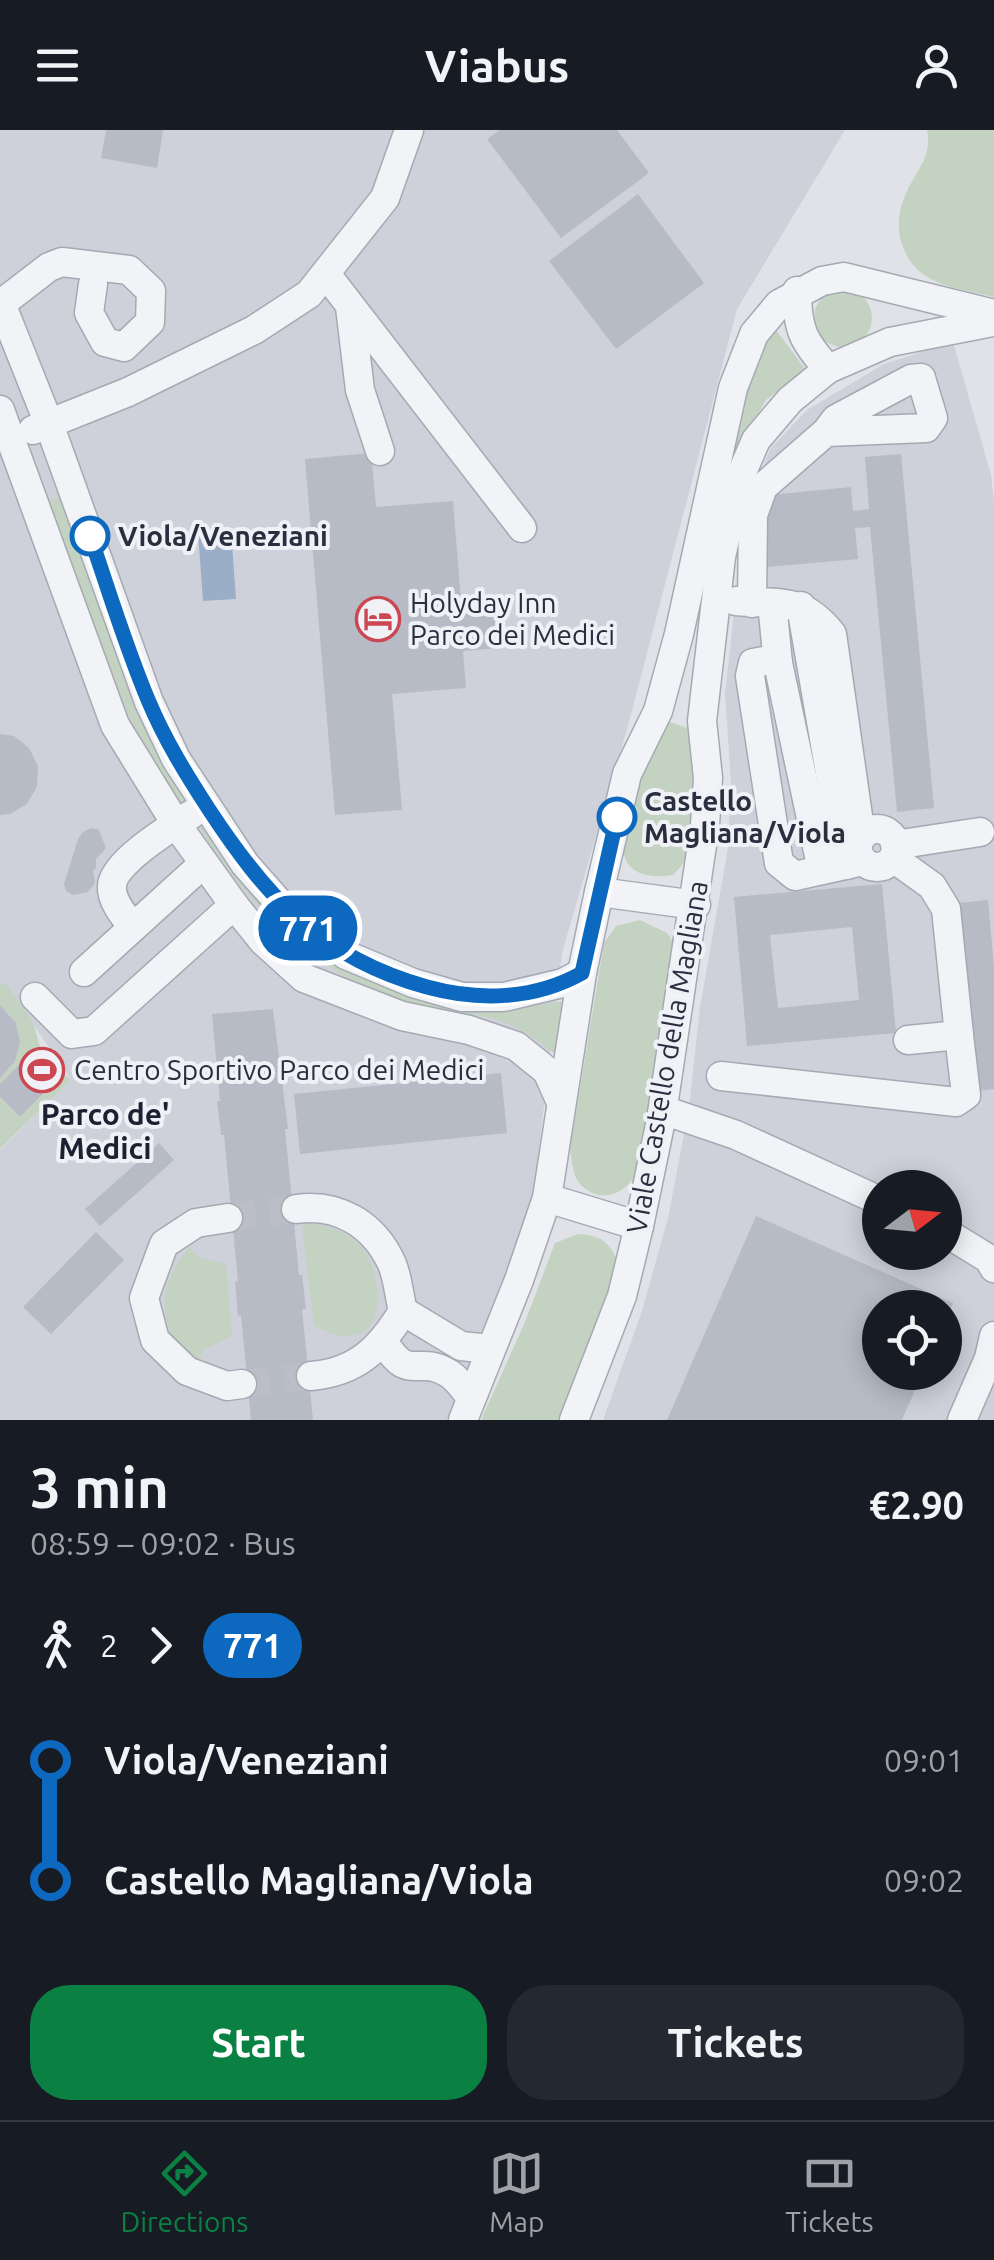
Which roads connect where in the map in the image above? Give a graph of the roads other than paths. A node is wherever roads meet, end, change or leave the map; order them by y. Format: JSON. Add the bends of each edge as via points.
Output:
{"nodes":[{"id":1,"x":409,"y":130,"type":"edge"},
{"id":2,"x":326,"y":274,"type":"junction"},
{"id":3,"x":93,"y":284,"type":"dead end"},
{"id":4,"x":880,"y":286,"type":"junction"},
{"id":5,"x":798,"y":292,"type":"junction"},
{"id":6,"x":0,"y":302,"type":"edge"},
{"id":7,"x":350,"y":306,"type":"junction"},
{"id":8,"x":994,"y":318,"type":"edge"},
{"id":9,"x":890,"y":342,"type":"junction"},
{"id":10,"x":828,"y":369,"type":"junction"},
{"id":11,"x":930,"y":400,"type":"dead end"},
{"id":12,"x":0,"y":410,"type":"edge"},
{"id":13,"x":49,"y":424,"type":"junction"},
{"id":14,"x":11,"y":438,"type":"junction"},
{"id":15,"x":380,"y":451,"type":"dead end"},
{"id":16,"x":522,"y":528,"type":"dead end"},
{"id":17,"x":716,"y":600,"type":"junction"},
{"id":18,"x":762,"y":603,"type":"junction"},
{"id":19,"x":778,"y":663,"type":"junction"},
{"id":20,"x":206,"y":804,"type":"junction"},
{"id":21,"x":176,"y":824,"type":"junction"},
{"id":22,"x":980,"y":832,"type":"dead end"},
{"id":23,"x":894,"y":851,"type":"junction"},
{"id":24,"x":848,"y":858,"type":"junction"},
{"id":25,"x":203,"y":864,"type":"junction"},
{"id":26,"x":599,"y":892,"type":"junction"},
{"id":27,"x":234,"y":905,"type":"junction"},
{"id":28,"x":696,"y":906,"type":"junction"},
{"id":29,"x":133,"y":928,"type":"junction"},
{"id":30,"x":84,"y":972,"type":"dead end"},
{"id":31,"x":582,"y":973,"type":"junction"},
{"id":32,"x":35,"y":997,"type":"dead end"},
{"id":33,"x":959,"y":1036,"type":"junction"},
{"id":34,"x":908,"y":1040,"type":"dead end"},
{"id":35,"x":722,"y":1076,"type":"dead end"},
{"id":36,"x":560,"y":1100,"type":"junction"},
{"id":37,"x":662,"y":1110,"type":"junction"},
{"id":38,"x":862,"y":1192,"type":"edge"},
{"id":39,"x":546,"y":1198,"type":"junction"},
{"id":40,"x":296,"y":1209,"type":"tunnel mouth"},
{"id":41,"x":228,"y":1218,"type":"tunnel mouth"},
{"id":42,"x":639,"y":1226,"type":"junction"},
{"id":43,"x":962,"y":1242,"type":"edge"},
{"id":44,"x":994,"y":1268,"type":"edge"},
{"id":45,"x":403,"y":1311,"type":"junction"},
{"id":46,"x":994,"y":1336,"type":"edge"},
{"id":47,"x":384,"y":1342,"type":"junction"},
{"id":48,"x":490,"y":1349,"type":"junction"},
{"id":49,"x":311,"y":1376,"type":"tunnel mouth"},
{"id":50,"x":242,"y":1384,"type":"tunnel mouth"},
{"id":51,"x":467,"y":1409,"type":"edge"},
{"id":52,"x":574,"y":1420,"type":"edge"},
{"id":53,"x":962,"y":1420,"type":"edge"}],
"edges":[{"from":1,"to":2,"type":"street","via":[[384,198]]},
{"from":2,"to":7,"type":"street"},
{"from":2,"to":13,"type":"street","via":[[309,294],[254,330]]},
{"from":3,"to":6,"type":"street","via":[[89,313],[106,342],[124,347],[150,322],[151,291],[129,270],[62,262]]},
{"from":4,"to":5,"type":"street","via":[[844,277]]},
{"from":4,"to":8,"type":"street"},
{"from":4,"to":9,"type":"street","via":[[894,324]]},
{"from":5,"to":10,"type":"street","via":[[803,338]]},
{"from":5,"to":26,"type":"street","via":[[754,334],[732,388],[680,634],[658,711],[627,774]]},
{"from":6,"to":13,"type":"street"},
{"from":7,"to":15,"type":"street","via":[[360,390]]},
{"from":7,"to":16,"type":"street"},
{"from":8,"to":9,"type":"street","name":"Viale Castello della Magliana"},
{"from":9,"to":10,"type":"street","name":"Viale Castello della Magliana"},
{"from":10,"to":17,"type":"street","name":"Viale Castello della Magliana","via":[[756,440],[737,484]]},
{"from":11,"to":18,"type":"street","via":[[921,378],[911,379],[836,419],[762,487],[753,515]]},
{"from":12,"to":14,"type":"street"},
{"from":13,"to":14,"type":"street"},
{"from":13,"to":20,"type":"street","via":[[148,702]]},
{"from":14,"to":21,"type":"street","via":[[115,726]]},
{"from":17,"to":18,"type":"street"},
{"from":17,"to":28,"type":"street","name":"Viale Castello della Magliana","via":[[702,721],[708,778]]},
{"from":18,"to":19,"type":"street"},
{"from":18,"to":24,"type":"street","via":[[801,606]]},
{"from":19,"to":24,"type":"street"},
{"from":19,"to":24,"type":"street","via":[[753,663],[750,676],[779,863],[795,876]]},
{"from":20,"to":21,"type":"street"},
{"from":20,"to":31,"type":"street","via":[[245,864],[290,915],[346,955],[462,997],[504,997]]},
{"from":21,"to":25,"type":"street"},
{"from":21,"to":29,"type":"street","via":[[117,870],[112,887]]},
{"from":22,"to":23,"type":"street"},
{"from":23,"to":24,"type":"street","via":[[879,866]]},
{"from":23,"to":33,"type":"street","via":[[946,909]]},
{"from":25,"to":27,"type":"street"},
{"from":25,"to":29,"type":"street"},
{"from":26,"to":28,"type":"street"},
{"from":26,"to":31,"type":"street"},
{"from":27,"to":32,"type":"street","via":[[94,1032],[72,1034]]},
{"from":27,"to":36,"type":"street","via":[[304,978],[402,1016],[516,1046],[547,1071]]},
{"from":28,"to":37,"type":"street","name":"Viale Castello della Magliana"},
{"from":29,"to":30,"type":"street"},
{"from":31,"to":36,"type":"street"},
{"from":33,"to":34,"type":"street"},
{"from":33,"to":35,"type":"street","via":[[966,1095],[956,1102]]},
{"from":36,"to":39,"type":"street"},
{"from":37,"to":38,"type":"street"},
{"from":37,"to":42,"type":"street","name":"Viale Castello della Magliana"},
{"from":39,"to":42,"type":"street"},
{"from":39,"to":48,"type":"street"},
{"from":40,"to":45,"type":"street","via":[[322,1207],[361,1220],[392,1264]]},
{"from":41,"to":50,"type":"street","via":[[196,1223],[164,1244],[144,1298],[155,1340],[187,1371],[227,1386]]},
{"from":42,"to":52,"type":"street","name":"Viale Castello della Magliana","via":[[622,1296]]},
{"from":43,"to":44,"type":"street"},
{"from":45,"to":47,"type":"street"},
{"from":45,"to":48,"type":"street","via":[[460,1346]]},
{"from":46,"to":53,"type":"street"},
{"from":47,"to":49,"type":"street","via":[[367,1358]]},
{"from":47,"to":51,"type":"street","via":[[396,1362],[451,1374]]},
{"from":48,"to":51,"type":"street"}]}
